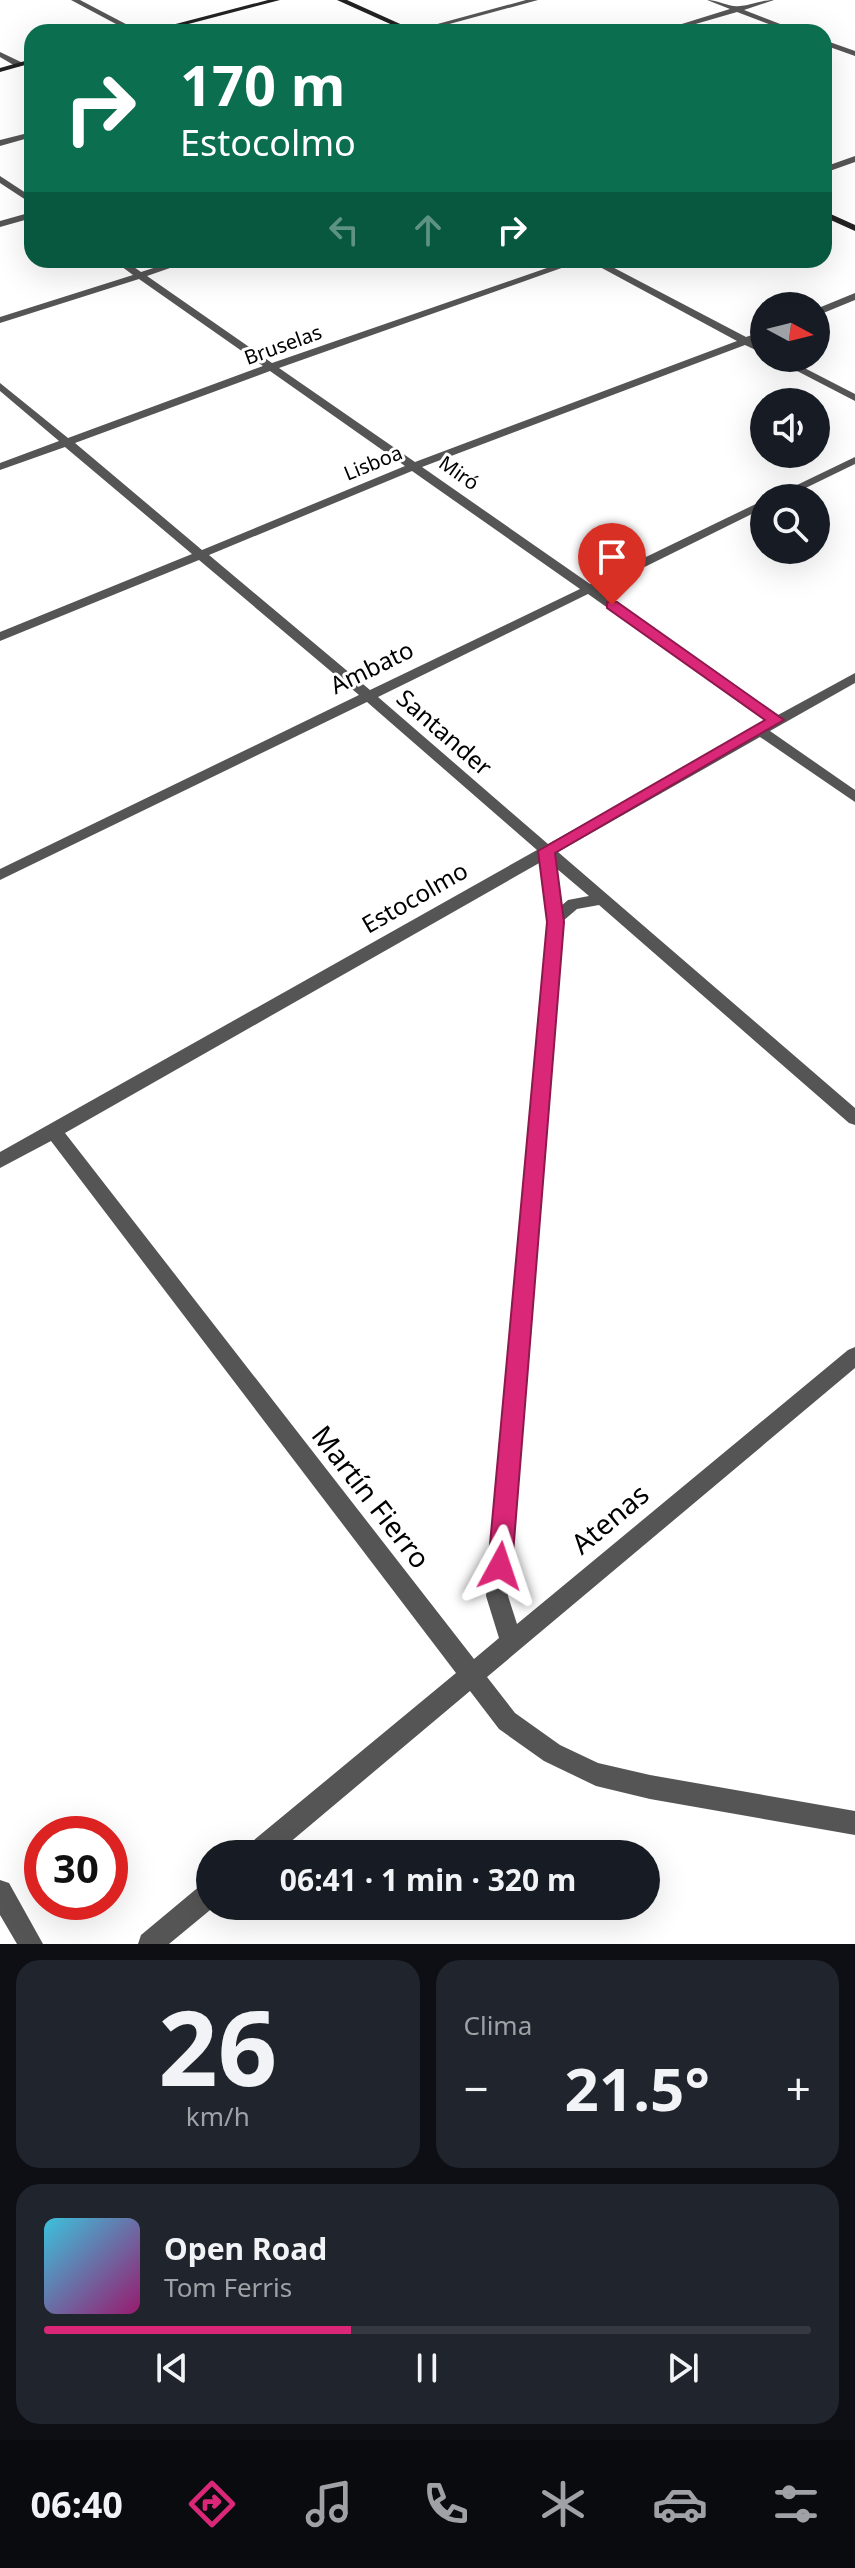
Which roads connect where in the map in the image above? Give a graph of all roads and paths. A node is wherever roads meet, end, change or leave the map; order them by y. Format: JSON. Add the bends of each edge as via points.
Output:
{"nodes":[{"id":1,"x":75,"y":0,"type":"edge"},
{"id":2,"x":276,"y":0,"type":"edge"},
{"id":3,"x":341,"y":0,"type":"edge"},
{"id":4,"x":534,"y":0,"type":"edge"},
{"id":5,"x":711,"y":0,"type":"edge"},
{"id":6,"x":770,"y":0,"type":"edge"},
{"id":7,"x":262,"y":1,"type":"edge"},
{"id":8,"x":737,"y":9,"type":"junction"},
{"id":9,"x":122,"y":24,"type":"edge"},
{"id":10,"x":181,"y":24,"type":"edge"},
{"id":11,"x":395,"y":24,"type":"edge"},
{"id":12,"x":443,"y":24,"type":"edge"},
{"id":13,"x":687,"y":24,"type":"edge"},
{"id":14,"x":776,"y":24,"type":"edge"},
{"id":15,"x":832,"y":45,"type":"edge"},
{"id":16,"x":855,"y":47,"type":"edge"},
{"id":17,"x":845,"y":50,"type":"junction"},
{"id":18,"x":0,"y":54,"type":"edge"},
{"id":19,"x":832,"y":54,"type":"edge"},
{"id":20,"x":855,"y":54,"type":"edge"},
{"id":21,"x":24,"y":64,"type":"edge"},
{"id":22,"x":20,"y":65,"type":"junction"},
{"id":23,"x":0,"y":70,"type":"edge"},
{"id":24,"x":24,"y":136,"type":"edge"},
{"id":25,"x":0,"y":143,"type":"edge"},
{"id":26,"x":855,"y":159,"type":"edge"},
{"id":27,"x":832,"y":167,"type":"edge"},
{"id":28,"x":0,"y":179,"type":"edge"},
{"id":29,"x":24,"y":196,"type":"edge"},
{"id":30,"x":24,"y":217,"type":"edge"},
{"id":31,"x":832,"y":218,"type":"edge"},
{"id":32,"x":0,"y":224,"type":"edge"},
{"id":33,"x":855,"y":228,"type":"edge"},
{"id":34,"x":130,"y":268,"type":"edge"},
{"id":35,"x":163,"y":268,"type":"edge"},
{"id":36,"x":556,"y":268,"type":"edge"},
{"id":37,"x":607,"y":268,"type":"edge"},
{"id":38,"x":141,"y":275,"type":"junction"},
{"id":39,"x":855,"y":296,"type":"edge"},
{"id":40,"x":830,"y":307,"type":"edge"},
{"id":41,"x":0,"y":320,"type":"edge"},
{"id":42,"x":750,"y":340,"type":"edge"},
{"id":43,"x":746,"y":342,"type":"junction"},
{"id":44,"x":750,"y":344,"type":"edge"},
{"id":45,"x":274,"y":366,"type":"junction"},
{"id":46,"x":804,"y":372,"type":"edge"},
{"id":47,"x":0,"y":386,"type":"edge"},
{"id":48,"x":855,"y":398,"type":"edge"},
{"id":49,"x":66,"y":443,"type":"junction"},
{"id":50,"x":855,"y":460,"type":"edge"},
{"id":51,"x":415,"y":466,"type":"junction"},
{"id":52,"x":0,"y":467,"type":"edge"},
{"id":53,"x":805,"y":484,"type":"edge"},
{"id":54,"x":750,"y":511,"type":"edge"},
{"id":55,"x":199,"y":554,"type":"junction"},
{"id":56,"x":589,"y":588,"type":"junction"},
{"id":57,"x":0,"y":637,"type":"edge"},
{"id":58,"x":855,"y":677,"type":"edge"},
{"id":59,"x":367,"y":695,"type":"junction"},
{"id":60,"x":776,"y":720,"type":"junction"},
{"id":61,"x":759,"y":730,"type":"junction"},
{"id":62,"x":855,"y":797,"type":"edge"},
{"id":63,"x":547,"y":851,"type":"junction"},
{"id":64,"x":0,"y":875,"type":"edge"},
{"id":65,"x":601,"y":899,"type":"junction"},
{"id":66,"x":555,"y":919,"type":"junction"},
{"id":67,"x":855,"y":1118,"type":"edge"},
{"id":68,"x":53,"y":1131,"type":"junction"},
{"id":69,"x":0,"y":1161,"type":"edge"},
{"id":70,"x":855,"y":1356,"type":"edge"},
{"id":71,"x":511,"y":1640,"type":"junction"},
{"id":72,"x":470,"y":1675,"type":"junction"},
{"id":73,"x":855,"y":1823,"type":"edge"},
{"id":74,"x":274,"y":1840,"type":"edge"},
{"id":75,"x":0,"y":1892,"type":"edge"},
{"id":76,"x":196,"y":1906,"type":"edge"},
{"id":77,"x":31,"y":1944,"type":"edge"},
{"id":78,"x":150,"y":1944,"type":"edge"}],
"edges":[{"from":1,"to":9,"type":"street"},
{"from":2,"to":7,"type":"street"},
{"from":3,"to":11,"type":"street"},
{"from":4,"to":12,"type":"street"},
{"from":5,"to":8,"type":"street"},
{"from":6,"to":8,"type":"street"},
{"from":7,"to":10,"type":"street"},
{"from":8,"to":13,"type":"street"},
{"from":8,"to":14,"type":"street"},
{"from":15,"to":17,"type":"street"},
{"from":16,"to":17,"type":"street"},
{"from":17,"to":19,"type":"street"},
{"from":17,"to":20,"type":"street"},
{"from":18,"to":22,"type":"street"},
{"from":21,"to":22,"type":"street"},
{"from":22,"to":23,"type":"street"},
{"from":24,"to":25,"type":"street"},
{"from":26,"to":27,"type":"street"},
{"from":28,"to":29,"type":"street"},
{"from":30,"to":32,"type":"street"},
{"from":31,"to":33,"type":"street"},
{"from":34,"to":38,"type":"street","name":"Miró"},
{"from":35,"to":38,"type":"street"},
{"from":36,"to":45,"type":"street","name":"Bruselas"},
{"from":37,"to":43,"type":"street"},
{"from":38,"to":41,"type":"street"},
{"from":38,"to":45,"type":"street","name":"Miró"},
{"from":39,"to":40,"type":"street"},
{"from":42,"to":43,"type":"street","name":"Lisboa"},
{"from":43,"to":44,"type":"street"},
{"from":43,"to":51,"type":"street","name":"Lisboa"},
{"from":45,"to":49,"type":"street","name":"Bruselas"},
{"from":45,"to":51,"type":"street","name":"Miró"},
{"from":46,"to":48,"type":"street"},
{"from":47,"to":49,"type":"street","name":"Santander"},
{"from":49,"to":52,"type":"street","name":"Bruselas"},
{"from":49,"to":55,"type":"street","name":"Santander"},
{"from":50,"to":53,"type":"street"},
{"from":51,"to":55,"type":"street","name":"Lisboa"},
{"from":51,"to":56,"type":"street","name":"Miró"},
{"from":54,"to":56,"type":"street","name":"Ambato"},
{"from":55,"to":57,"type":"street","name":"Lisboa"},
{"from":55,"to":59,"type":"street","name":"Santander"},
{"from":56,"to":59,"type":"street","name":"Ambato"},
{"from":56,"to":60,"type":"street","name":"Miró"},
{"from":58,"to":60,"type":"street","name":"Estocolmo"},
{"from":59,"to":63,"type":"street","name":"Santander"},
{"from":59,"to":64,"type":"street","name":"Ambato"},
{"from":60,"to":61,"type":"street","name":"Estocolmo"},
{"from":61,"to":62,"type":"street"},
{"from":61,"to":63,"type":"street","name":"Estocolmo"},
{"from":63,"to":65,"type":"street","name":"Santander"},
{"from":63,"to":66,"type":"street"},
{"from":63,"to":68,"type":"street","name":"Estocolmo"},
{"from":65,"to":66,"type":"street","via":[[573,904]]},
{"from":65,"to":67,"type":"street","name":"Santander"},
{"from":66,"to":71,"type":"street","via":[[497,1596]]},
{"from":68,"to":69,"type":"street","name":"Estocolmo"},
{"from":68,"to":72,"type":"street","name":"Martín Fierro"},
{"from":70,"to":71,"type":"street","name":"Atenas"},
{"from":71,"to":72,"type":"street","name":"Atenas"},
{"from":72,"to":73,"type":"street","name":"Martín Fierro","via":[[507,1721],[552,1753],[596,1774]]},
{"from":72,"to":74,"type":"street","name":"Atenas"},
{"from":75,"to":77,"type":"street"},
{"from":76,"to":78,"type":"street"}]}
